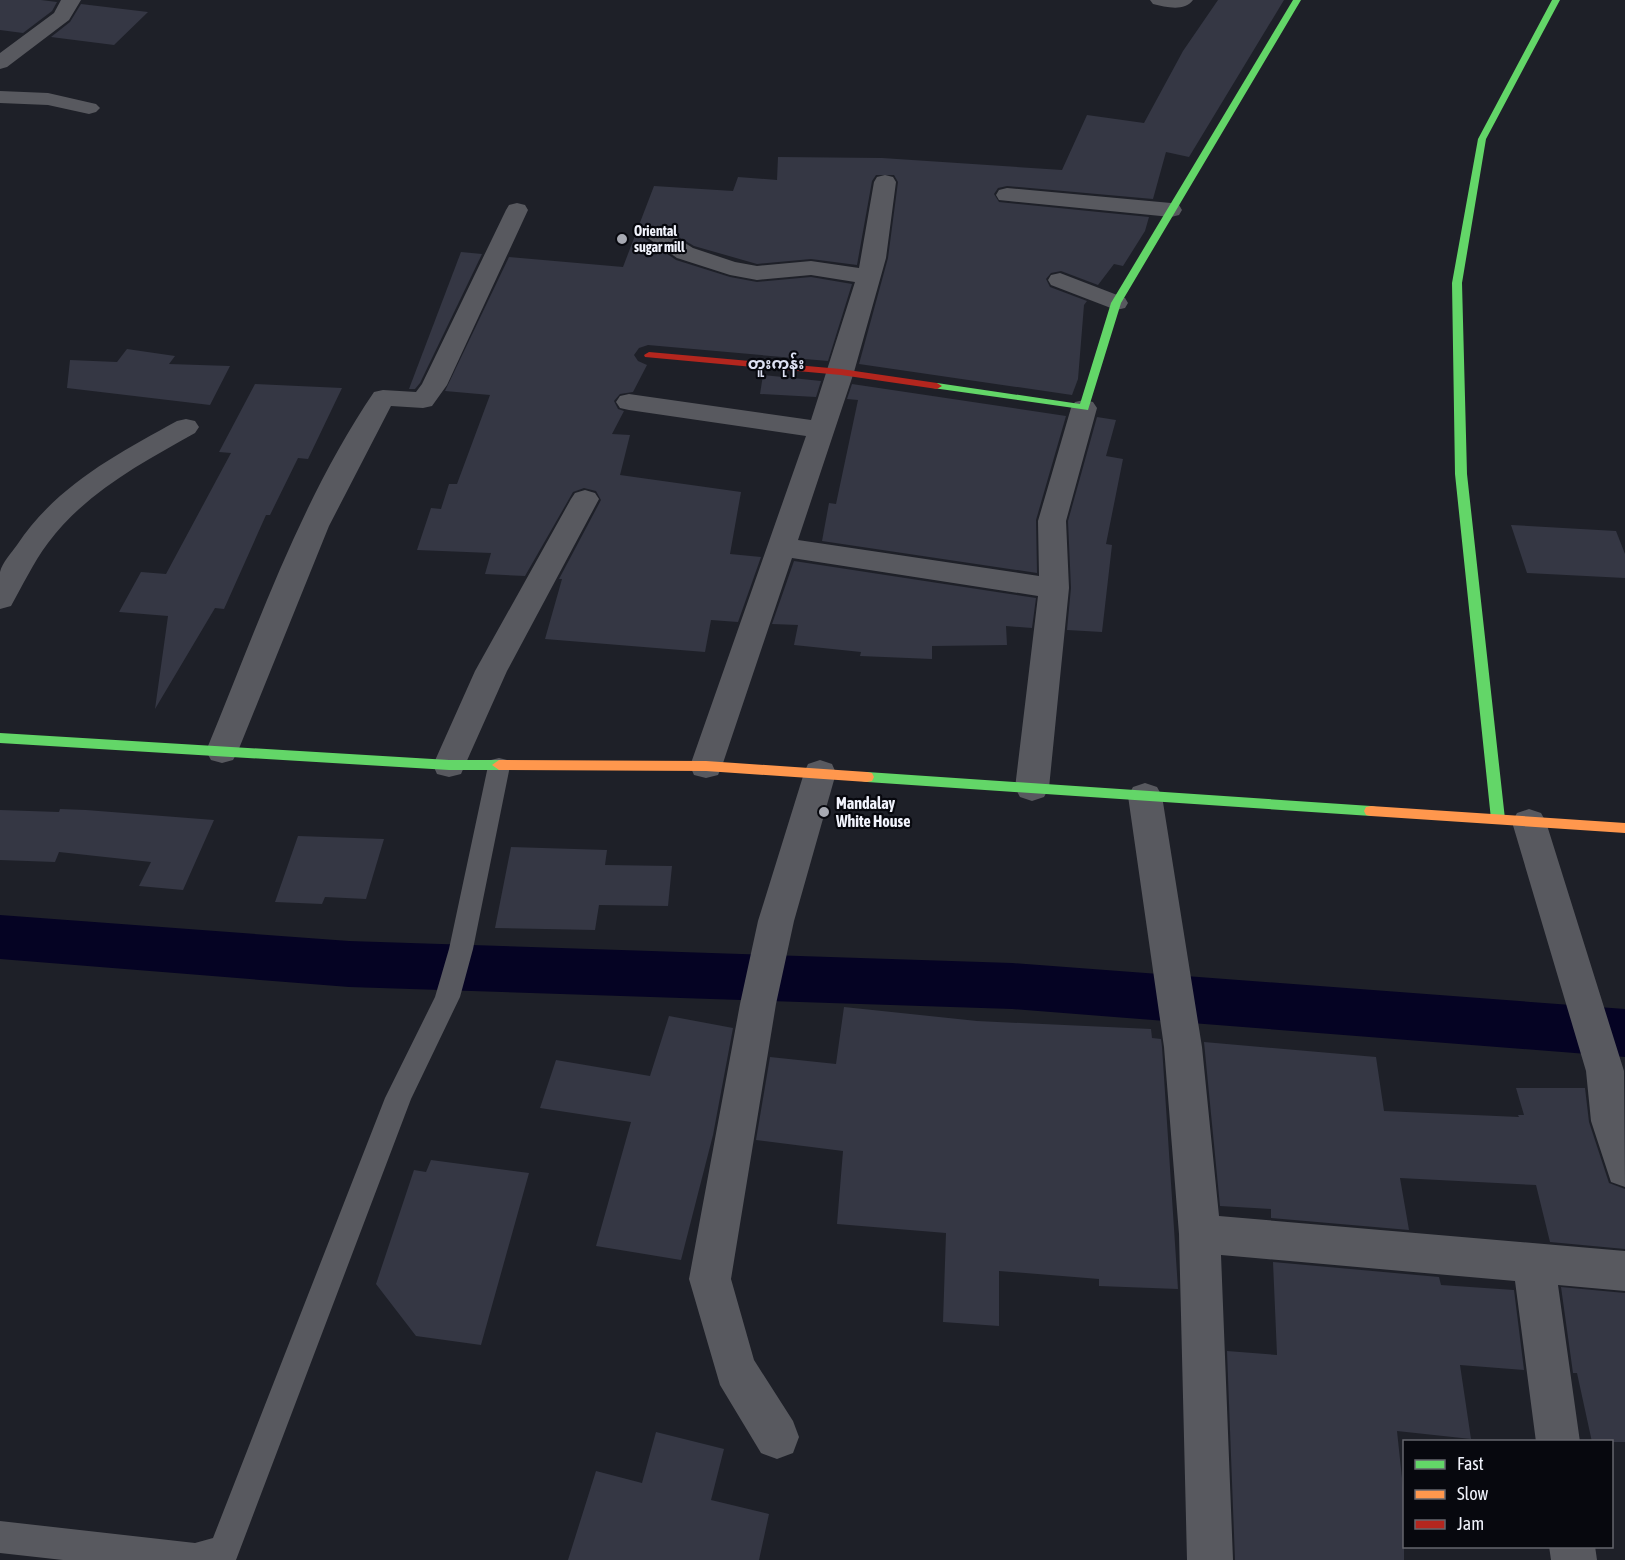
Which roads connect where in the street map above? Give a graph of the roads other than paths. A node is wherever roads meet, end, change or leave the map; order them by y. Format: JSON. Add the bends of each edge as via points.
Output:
{"nodes":[{"id":1,"x":71,"y":0,"type":"edge"},
{"id":2,"x":1160,"y":0,"type":"edge"},
{"id":3,"x":1184,"y":0,"type":"edge"},
{"id":4,"x":1297,"y":0,"type":"edge"},
{"id":5,"x":1556,"y":0,"type":"edge"},
{"id":6,"x":0,"y":63,"type":"edge"},
{"id":7,"x":0,"y":97,"type":"edge"},
{"id":8,"x":89,"y":108,"type":"dead end"},
{"id":9,"x":885,"y":182,"type":"dead end"},
{"id":10,"x":1007,"y":195,"type":"dead end"},
{"id":11,"x":517,"y":210,"type":"dead end"},
{"id":12,"x":1171,"y":210,"type":"junction"},
{"id":13,"x":654,"y":234,"type":"dead end"},
{"id":14,"x":868,"y":277,"type":"junction"},
{"id":15,"x":1060,"y":280,"type":"dead end"},
{"id":16,"x":1116,"y":303,"type":"junction"},
{"id":17,"x":649,"y":355,"type":"dead end"},
{"id":18,"x":841,"y":372,"type":"junction"},
{"id":19,"x":629,"y":402,"type":"dead end"},
{"id":20,"x":1084,"y":408,"type":"junction"},
{"id":21,"x":186,"y":427,"type":"dead end"},
{"id":22,"x":822,"y":430,"type":"junction"},
{"id":23,"x":585,"y":499,"type":"dead end"},
{"id":24,"x":782,"y":547,"type":"junction"},
{"id":25,"x":1054,"y":588,"type":"junction"},
{"id":26,"x":0,"y":599,"type":"edge"},
{"id":27,"x":0,"y":738,"type":"edge"},
{"id":28,"x":222,"y":751,"type":"junction"},
{"id":29,"x":449,"y":765,"type":"junction"},
{"id":30,"x":499,"y":766,"type":"junction"},
{"id":31,"x":706,"y":766,"type":"junction"},
{"id":32,"x":820,"y":773,"type":"junction"},
{"id":33,"x":1032,"y":788,"type":"junction"},
{"id":34,"x":1144,"y":796,"type":"junction"},
{"id":35,"x":1514,"y":820,"type":"junction"},
{"id":36,"x":1625,"y":828,"type":"edge"},
{"id":37,"x":1625,"y":1169,"type":"edge"},
{"id":38,"x":1200,"y":1234,"type":"junction"},
{"id":39,"x":1534,"y":1264,"type":"junction"},
{"id":40,"x":1625,"y":1271,"type":"edge"},
{"id":41,"x":777,"y":1437,"type":"dead end"},
{"id":42,"x":1558,"y":1440,"type":"edge"},
{"id":43,"x":0,"y":1537,"type":"edge"},
{"id":44,"x":1210,"y":1560,"type":"edge"}],
"edges":[{"from":1,"to":6,"type":"street","via":[[62,16]]},
{"from":2,"to":3,"type":"street"},
{"from":4,"to":12,"type":"street"},
{"from":5,"to":35,"type":"street","via":[[1482,139],[1458,283],[1461,474]]},
{"from":7,"to":8,"type":"street","via":[[48,99]]},
{"from":9,"to":14,"type":"street"},
{"from":10,"to":12,"type":"street"},
{"from":11,"to":28,"type":"street","via":[[434,385],[423,400],[383,398],[360,435],[295,571]]},
{"from":12,"to":16,"type":"street"},
{"from":13,"to":14,"type":"street","via":[[685,253],[730,268],[757,273],[811,268]]},
{"from":14,"to":18,"type":"street"},
{"from":15,"to":16,"type":"street"},
{"from":16,"to":20,"type":"street"},
{"from":17,"to":18,"type":"street"},
{"from":18,"to":20,"type":"street"},
{"from":18,"to":22,"type":"street"},
{"from":19,"to":22,"type":"street"},
{"from":20,"to":25,"type":"street","via":[[1052,521]]},
{"from":21,"to":26,"type":"street","via":[[113,468],[54,518],[22,557]]},
{"from":22,"to":24,"type":"street"},
{"from":23,"to":29,"type":"street","via":[[491,671]]},
{"from":24,"to":25,"type":"street"},
{"from":24,"to":31,"type":"street"},
{"from":25,"to":33,"type":"street"},
{"from":27,"to":28,"type":"street"},
{"from":28,"to":29,"type":"street"},
{"from":29,"to":30,"type":"street"},
{"from":30,"to":31,"type":"street"},
{"from":30,"to":43,"type":"lane","via":[[461,949],[447,997],[398,1098],[225,1549],[215,1556],[195,1560]]},
{"from":31,"to":32,"type":"street"},
{"from":32,"to":33,"type":"street"},
{"from":32,"to":41,"type":"street","via":[[776,921],[710,1280],[735,1370]]},
{"from":33,"to":34,"type":"street"},
{"from":34,"to":35,"type":"street"},
{"from":34,"to":38,"type":"street","via":[[1183,1047]]},
{"from":35,"to":36,"type":"street"},
{"from":35,"to":37,"type":"street","via":[[1559,921],[1605,1071],[1611,1121]]},
{"from":38,"to":39,"type":"street"},
{"from":38,"to":44,"type":"street"},
{"from":39,"to":40,"type":"street"},
{"from":39,"to":42,"type":"street"}]}
